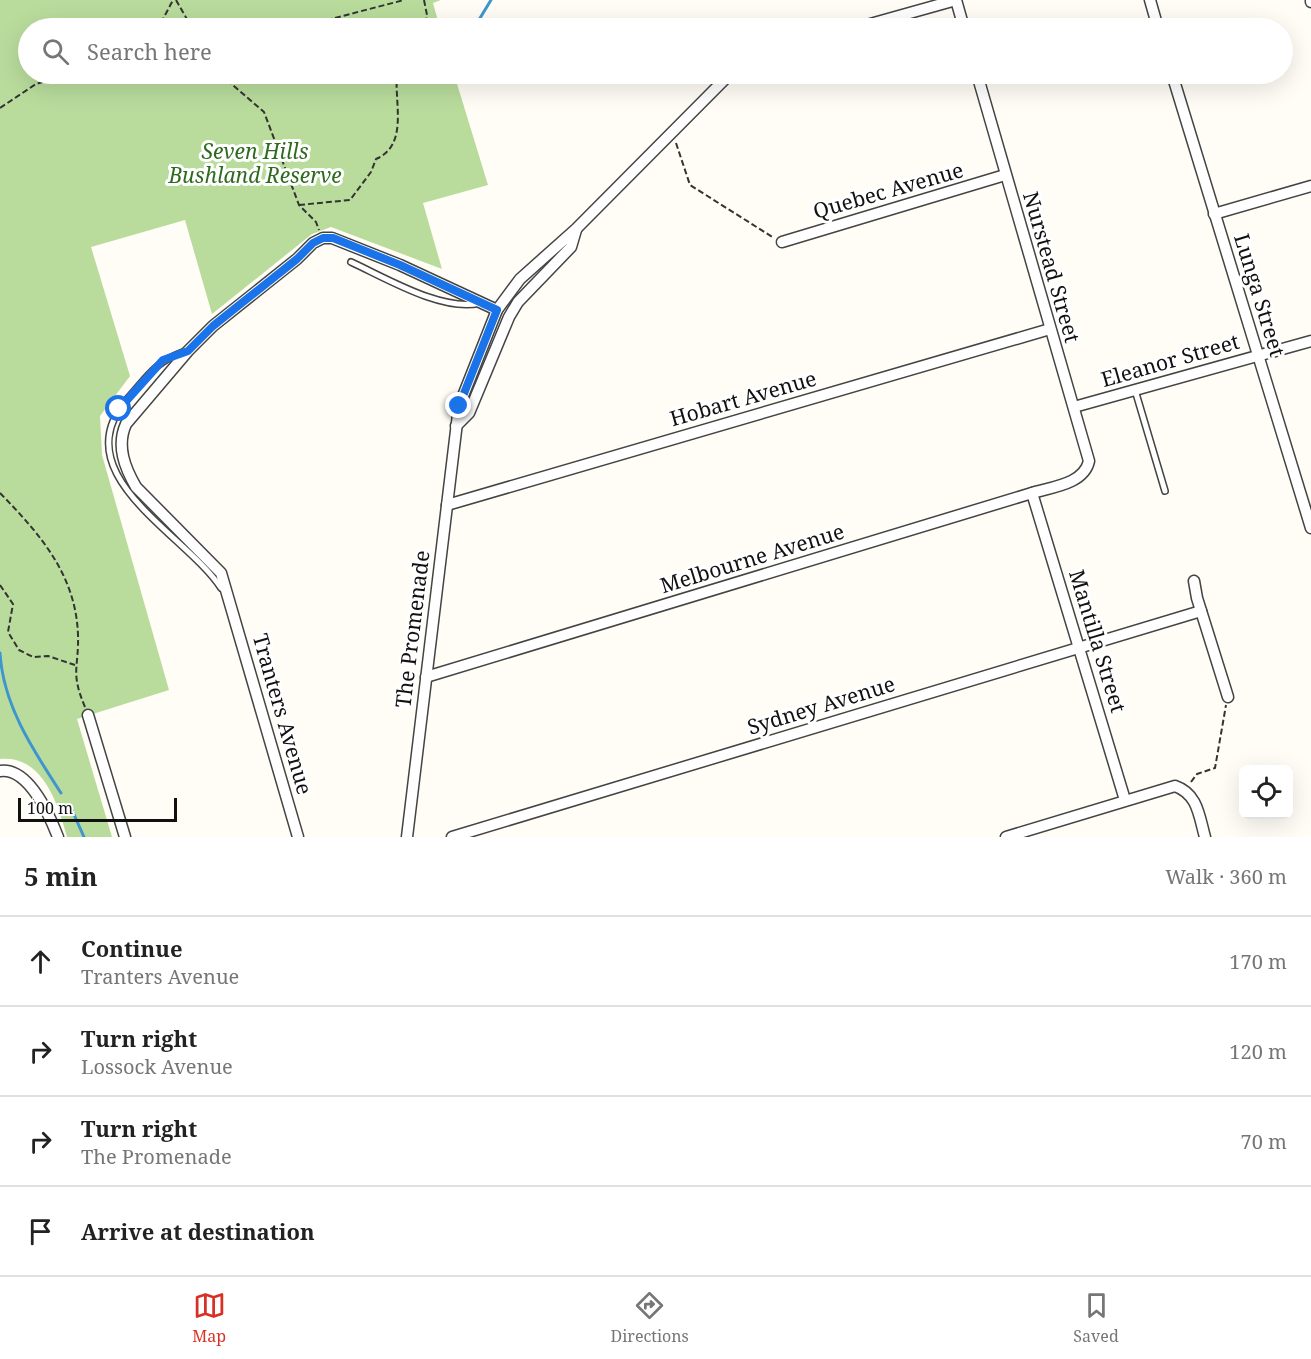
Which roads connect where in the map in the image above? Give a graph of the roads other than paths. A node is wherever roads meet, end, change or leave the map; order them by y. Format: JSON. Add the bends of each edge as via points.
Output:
{"nodes":[{"id":1,"x":956,"y":0,"type":"edge"},
{"id":2,"x":1150,"y":0,"type":"edge"},
{"id":3,"x":892,"y":18,"type":"edge"},
{"id":4,"x":961,"y":18,"type":"edge"},
{"id":5,"x":1155,"y":18,"type":"edge"},
{"id":6,"x":720,"y":84,"type":"edge"},
{"id":7,"x":980,"y":84,"type":"edge"},
{"id":8,"x":1175,"y":84,"type":"edge"},
{"id":9,"x":1005,"y":175,"type":"junction"},
{"id":10,"x":1311,"y":186,"type":"edge"},
{"id":11,"x":1214,"y":214,"type":"junction"},
{"id":12,"x":576,"y":229,"type":"junction"},
{"id":13,"x":782,"y":242,"type":"road end"},
{"id":14,"x":351,"y":262,"type":"dead end"},
{"id":15,"x":482,"y":303,"type":"junction"},
{"id":16,"x":497,"y":310,"type":"junction"},
{"id":17,"x":1050,"y":329,"type":"junction"},
{"id":18,"x":1311,"y":341,"type":"edge"},
{"id":19,"x":1259,"y":356,"type":"junction"},
{"id":20,"x":1135,"y":390,"type":"junction"},
{"id":21,"x":1074,"y":407,"type":"junction"},
{"id":22,"x":456,"y":426,"type":"junction"},
{"id":23,"x":1087,"y":471,"type":"joint"},
{"id":24,"x":1166,"y":491,"type":"dead end"},
{"id":25,"x":1032,"y":493,"type":"junction"},
{"id":26,"x":447,"y":505,"type":"junction"},
{"id":27,"x":1311,"y":528,"type":"edge"},
{"id":28,"x":1194,"y":581,"type":"dead end"},
{"id":29,"x":1201,"y":611,"type":"junction"},
{"id":30,"x":1080,"y":648,"type":"junction"},
{"id":31,"x":426,"y":677,"type":"junction"},
{"id":32,"x":1228,"y":697,"type":"road end"},
{"id":33,"x":88,"y":715,"type":"road end"},
{"id":34,"x":0,"y":771,"type":"edge"},
{"id":35,"x":1125,"y":800,"type":"junction"},
{"id":36,"x":58,"y":837,"type":"edge"},
{"id":37,"x":124,"y":837,"type":"edge"},
{"id":38,"x":298,"y":837,"type":"edge"},
{"id":39,"x":406,"y":837,"type":"edge"},
{"id":40,"x":452,"y":837,"type":"edge"},
{"id":41,"x":1006,"y":837,"type":"edge"},
{"id":42,"x":1205,"y":837,"type":"edge"}],
"edges":[{"from":1,"to":3,"type":"street"},
{"from":1,"to":4,"type":"street"},
{"from":2,"to":5,"type":"street"},
{"from":6,"to":12,"type":"street","name":"The Promenade"},
{"from":7,"to":9,"type":"street","name":"Nurstead Street"},
{"from":8,"to":11,"type":"street","name":"Lunga Street"},
{"from":9,"to":13,"type":"street","name":"Quebec Avenue"},
{"from":9,"to":17,"type":"street","name":"Nurstead Street"},
{"from":10,"to":11,"type":"street"},
{"from":11,"to":19,"type":"street","name":"Lunga Street"},
{"from":12,"to":16,"type":"street","name":"The Promenade","via":[[520,279]]},
{"from":12,"to":22,"type":"street","name":"The Promenade","via":[[571,247],[518,302],[469,413]]},
{"from":14,"to":15,"type":"lane","via":[[441,301],[466,307]]},
{"from":15,"to":16,"type":"street"},
{"from":15,"to":38,"type":"street","name":"Tranters Avenue","via":[[400,265],[333,238],[323,238],[213,326],[126,424],[122,434],[121,449],[136,488],[221,573]]},
{"from":16,"to":22,"type":"street","name":"The Promenade","via":[[465,388]]},
{"from":17,"to":21,"type":"street","name":"Nurstead Street"},
{"from":17,"to":26,"type":"street","name":"Hobart Avenue"},
{"from":18,"to":19,"type":"street","name":"Eleanor Street"},
{"from":19,"to":20,"type":"street","name":"Eleanor Street"},
{"from":19,"to":27,"type":"street","name":"Lunga Street"},
{"from":20,"to":21,"type":"street","name":"Eleanor Street"},
{"from":20,"to":24,"type":"lane"},
{"from":21,"to":23,"type":"street","name":"Nurstead Street","via":[[1089,461]]},
{"from":22,"to":26,"type":"street","name":"The Promenade"},
{"from":23,"to":25,"type":"street","name":"Melbourne Avenue","via":[[1080,478]]},
{"from":25,"to":30,"type":"street","name":"Mantilla Street"},
{"from":25,"to":31,"type":"street","name":"Melbourne Avenue"},
{"from":26,"to":31,"type":"street","name":"The Promenade"},
{"from":28,"to":29,"type":"street"},
{"from":29,"to":30,"type":"street","name":"Sydney Avenue"},
{"from":29,"to":32,"type":"street"},
{"from":30,"to":35,"type":"street","name":"Mantilla Street"},
{"from":30,"to":40,"type":"street","name":"Sydney Avenue"},
{"from":31,"to":39,"type":"street","name":"The Promenade"},
{"from":33,"to":37,"type":"street"},
{"from":34,"to":36,"type":"street","via":[[12,770],[21,775],[49,815]]},
{"from":35,"to":41,"type":"street"},
{"from":35,"to":42,"type":"street","via":[[1175,786],[1186,790],[1193,797]]}]}
